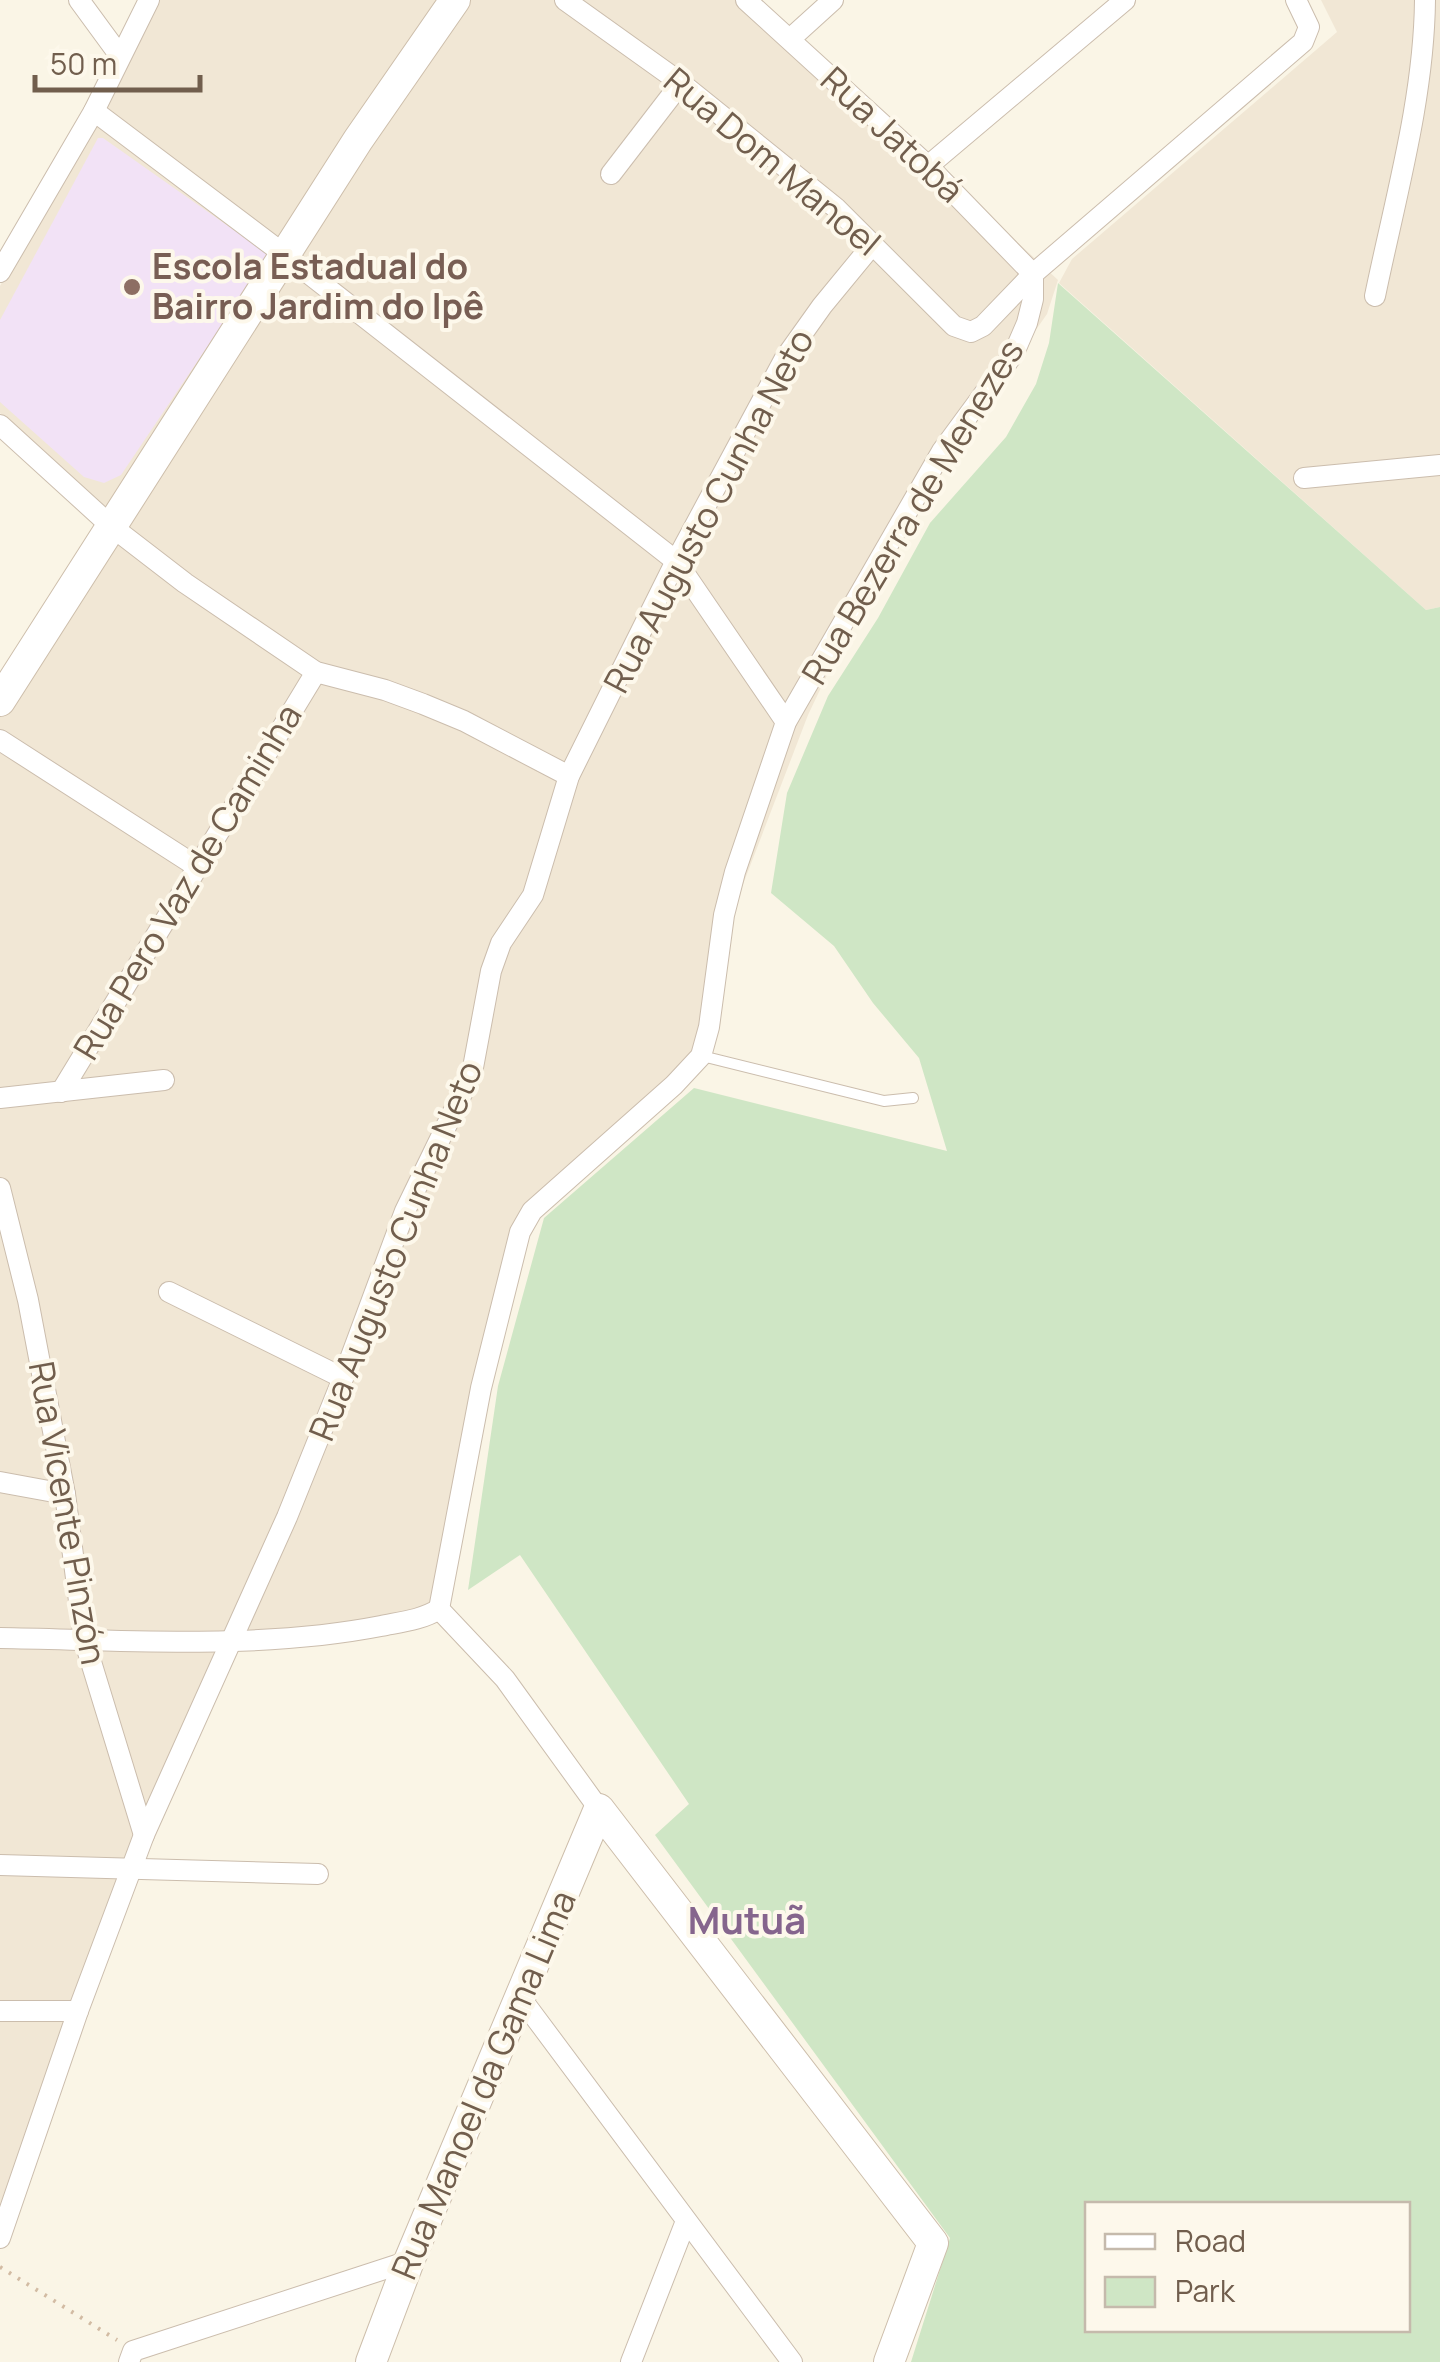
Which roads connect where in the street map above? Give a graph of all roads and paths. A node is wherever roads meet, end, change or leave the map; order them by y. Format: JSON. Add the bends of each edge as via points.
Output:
{"nodes":[{"id":1,"x":79,"y":0,"type":"edge"},
{"id":2,"x":150,"y":0,"type":"edge"},
{"id":3,"x":456,"y":0,"type":"edge"},
{"id":4,"x":566,"y":0,"type":"edge"},
{"id":5,"x":746,"y":0,"type":"edge"},
{"id":6,"x":833,"y":0,"type":"edge"},
{"id":7,"x":1125,"y":0,"type":"edge"},
{"id":8,"x":1296,"y":0,"type":"edge"},
{"id":9,"x":1426,"y":0,"type":"edge"},
{"id":10,"x":790,"y":39,"type":"junction"},
{"id":11,"x":120,"y":56,"type":"junction"},
{"id":12,"x":681,"y":84,"type":"junction"},
{"id":13,"x":94,"y":111,"type":"junction"},
{"id":14,"x":928,"y":166,"type":"junction"},
{"id":15,"x":611,"y":174,"type":"dead end"},
{"id":16,"x":873,"y":244,"type":"junction"},
{"id":17,"x":285,"y":255,"type":"junction"},
{"id":18,"x":0,"y":272,"type":"edge"},
{"id":19,"x":1033,"y":274,"type":"junction"},
{"id":20,"x":1375,"y":296,"type":"dead end"},
{"id":21,"x":0,"y":425,"type":"edge"},
{"id":22,"x":1440,"y":465,"type":"edge"},
{"id":23,"x":1304,"y":478,"type":"dead end"},
{"id":24,"x":112,"y":526,"type":"junction"},
{"id":25,"x":676,"y":561,"type":"junction"},
{"id":26,"x":316,"y":672,"type":"junction"},
{"id":27,"x":0,"y":701,"type":"edge"},
{"id":28,"x":786,"y":722,"type":"junction"},
{"id":29,"x":0,"y":740,"type":"edge"},
{"id":30,"x":569,"y":776,"type":"junction"},
{"id":31,"x":196,"y":866,"type":"junction"},
{"id":32,"x":701,"y":1056,"type":"junction"},
{"id":33,"x":164,"y":1080,"type":"dead end"},
{"id":34,"x":61,"y":1092,"type":"junction"},
{"id":35,"x":0,"y":1098,"type":"edge"},
{"id":36,"x":913,"y":1098,"type":"dead end"},
{"id":37,"x":0,"y":1188,"type":"edge"},
{"id":38,"x":169,"y":1292,"type":"dead end"},
{"id":39,"x":344,"y":1378,"type":"junction"},
{"id":40,"x":0,"y":1482,"type":"edge"},
{"id":41,"x":65,"y":1494,"type":"junction"},
{"id":42,"x":439,"y":1609,"type":"junction"},
{"id":43,"x":0,"y":1638,"type":"edge"},
{"id":44,"x":84,"y":1640,"type":"junction"},
{"id":45,"x":232,"y":1640,"type":"junction"},
{"id":46,"x":600,"y":1809,"type":"junction"},
{"id":47,"x":144,"y":1834,"type":"junction"},
{"id":48,"x":0,"y":1865,"type":"edge"},
{"id":49,"x":132,"y":1867,"type":"junction"},
{"id":50,"x":318,"y":1874,"type":"dead end"},
{"id":51,"x":520,"y":1997,"type":"junction"},
{"id":52,"x":0,"y":2011,"type":"edge"},
{"id":53,"x":78,"y":2011,"type":"junction"},
{"id":54,"x":686,"y":2220,"type":"junction"},
{"id":55,"x":0,"y":2238,"type":"edge"},
{"id":56,"x":410,"y":2261,"type":"junction"},
{"id":57,"x":0,"y":2267,"type":"edge"},
{"id":58,"x":131,"y":2356,"type":"edge"},
{"id":59,"x":371,"y":2362,"type":"edge"},
{"id":60,"x":631,"y":2362,"type":"edge"},
{"id":61,"x":792,"y":2362,"type":"edge"},
{"id":62,"x":889,"y":2362,"type":"edge"}],
"edges":[{"from":1,"to":11,"type":"street"},
{"from":2,"to":11,"type":"street"},
{"from":3,"to":17,"type":"street"},
{"from":4,"to":12,"type":"street","name":"Rua Dom Manoel"},
{"from":5,"to":10,"type":"street","name":"Rua Jatobá"},
{"from":6,"to":10,"type":"street"},
{"from":7,"to":14,"type":"street"},
{"from":8,"to":19,"type":"street","via":[[1309,27],[1303,42]]},
{"from":9,"to":20,"type":"street","via":[[1418,86]]},
{"from":10,"to":14,"type":"street","name":"Rua Jatobá"},
{"from":11,"to":13,"type":"street"},
{"from":12,"to":15,"type":"street"},
{"from":12,"to":16,"type":"street","name":"Rua Dom Manoel"},
{"from":13,"to":17,"type":"street"},
{"from":13,"to":18,"type":"street"},
{"from":14,"to":19,"type":"street","name":"Rua Jatobá"},
{"from":16,"to":19,"type":"street","name":"Rua Dom Manoel","via":[[954,326],[971,332]]},
{"from":16,"to":25,"type":"street","name":"Rua Augusto Cunha Neto","via":[[785,358]]},
{"from":17,"to":24,"type":"street"},
{"from":17,"to":25,"type":"street"},
{"from":19,"to":28,"type":"street","name":"Rua Bezerra de Menezes","via":[[1028,323],[1014,353],[942,451]]},
{"from":21,"to":24,"type":"street"},
{"from":22,"to":23,"type":"street"},
{"from":24,"to":26,"type":"street"},
{"from":24,"to":27,"type":"street"},
{"from":25,"to":28,"type":"street"},
{"from":25,"to":30,"type":"street","name":"Rua Augusto Cunha Neto"},
{"from":26,"to":30,"type":"street","via":[[423,704]]},
{"from":26,"to":31,"type":"street","name":"Rua Pero Vaz de Caminha"},
{"from":28,"to":32,"type":"street","name":"Rua Bezerra de Menezes","via":[[724,915]]},
{"from":29,"to":31,"type":"street"},
{"from":30,"to":39,"type":"street","name":"Rua Augusto Cunha Neto","via":[[533,895],[491,970],[472,1073],[405,1211]]},
{"from":31,"to":34,"type":"street","name":"Rua Pero Vaz de Caminha"},
{"from":32,"to":36,"type":"lane","via":[[884,1102]]},
{"from":32,"to":42,"type":"street","via":[[532,1211],[520,1232],[481,1388]]},
{"from":33,"to":34,"type":"street"},
{"from":34,"to":35,"type":"street"},
{"from":37,"to":41,"type":"street","name":"Rua Vicente Pinzón"},
{"from":38,"to":39,"type":"street"},
{"from":39,"to":45,"type":"street","name":"Rua Augusto Cunha Neto"},
{"from":40,"to":41,"type":"street"},
{"from":41,"to":44,"type":"street","name":"Rua Vicente Pinzón"},
{"from":42,"to":45,"type":"street","via":[[354,1631]]},
{"from":42,"to":46,"type":"street","via":[[505,1680]]},
{"from":43,"to":44,"type":"street"},
{"from":44,"to":45,"type":"street"},
{"from":44,"to":47,"type":"street","name":"Rua Vicente Pinzón"},
{"from":45,"to":47,"type":"street","name":"Rua Augusto Cunha Neto"},
{"from":46,"to":51,"type":"street","name":"Rua Manoel da Gama Lima"},
{"from":46,"to":62,"type":"street","via":[[933,2243]]},
{"from":47,"to":49,"type":"street","name":"Rua Augusto Cunha Neto"},
{"from":48,"to":49,"type":"street"},
{"from":49,"to":50,"type":"street"},
{"from":49,"to":53,"type":"street","name":"Rua Augusto Cunha Neto"},
{"from":51,"to":54,"type":"street"},
{"from":51,"to":56,"type":"street","name":"Rua Manoel da Gama Lima"},
{"from":52,"to":53,"type":"street"},
{"from":53,"to":55,"type":"street","name":"Rua Augusto Cunha Neto"},
{"from":54,"to":60,"type":"street"},
{"from":54,"to":61,"type":"street"},
{"from":56,"to":58,"type":"street"},
{"from":56,"to":59,"type":"street","name":"Rua Manoel da Gama Lima"},
{"from":57,"to":58,"type":"path"}]}
